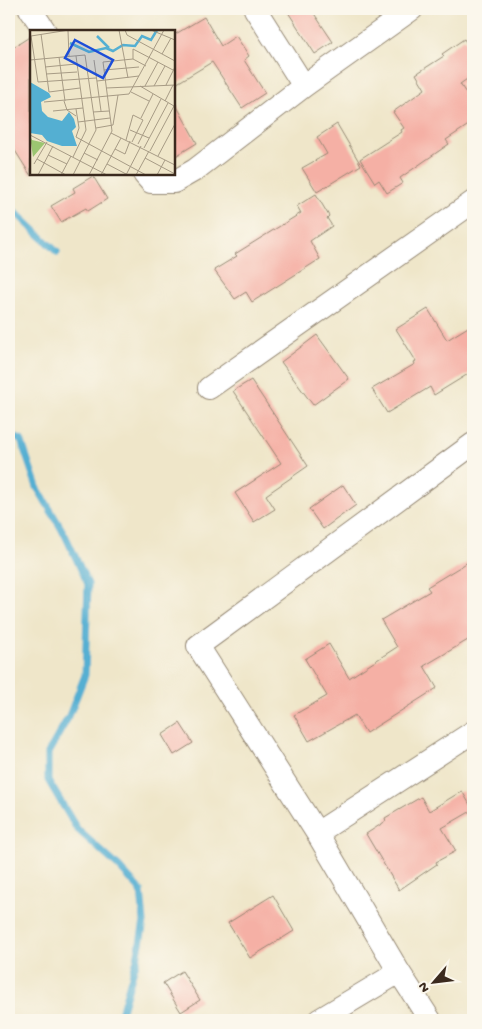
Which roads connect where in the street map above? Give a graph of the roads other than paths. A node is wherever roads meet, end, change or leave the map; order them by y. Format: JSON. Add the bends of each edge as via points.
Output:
{"nodes":[{"id":1,"x":30,"y":9,"type":"edge"},
{"id":2,"x":254,"y":9,"type":"edge"},
{"id":3,"x":412,"y":9,"type":"edge"},
{"id":4,"x":44,"y":30,"type":"edge"},
{"id":5,"x":304,"y":86,"type":"junction"},
{"id":6,"x":145,"y":175,"type":"edge"},
{"id":7,"x":473,"y":202,"type":"edge"},
{"id":8,"x":209,"y":388,"type":"dead end"},
{"id":9,"x":473,"y":444,"type":"edge"},
{"id":10,"x":473,"y":732,"type":"edge"},
{"id":11,"x":317,"y":833,"type":"junction"},
{"id":12,"x":399,"y":972,"type":"junction"},
{"id":13,"x":319,"y":1020,"type":"edge"},
{"id":14,"x":430,"y":1020,"type":"edge"}],
"edges":[{"from":1,"to":4,"type":"street"},
{"from":2,"to":5,"type":"street"},
{"from":3,"to":5,"type":"street"},
{"from":5,"to":6,"type":"street","via":[[195,170],[174,182],[151,182]]},
{"from":7,"to":8,"type":"street"},
{"from":9,"to":11,"type":"street","via":[[198,646]]},
{"from":10,"to":11,"type":"street"},
{"from":11,"to":12,"type":"street"},
{"from":12,"to":13,"type":"street"},
{"from":12,"to":14,"type":"street"}]}
